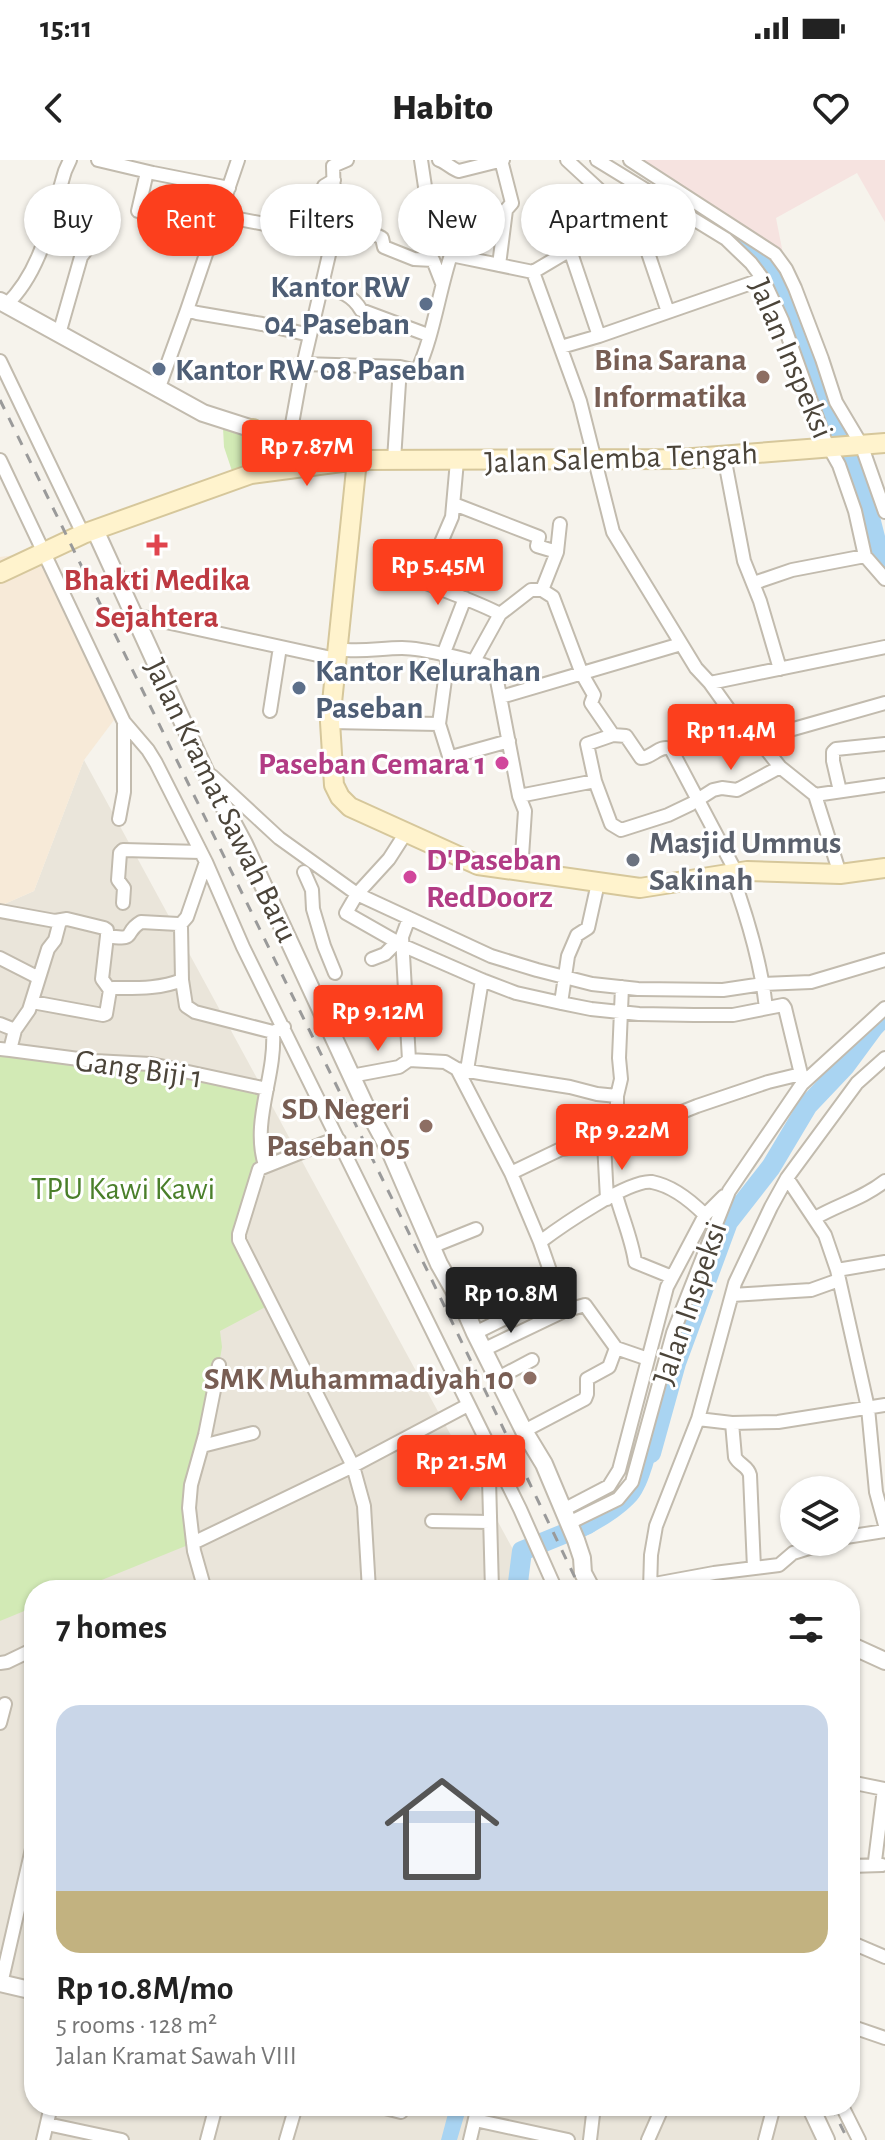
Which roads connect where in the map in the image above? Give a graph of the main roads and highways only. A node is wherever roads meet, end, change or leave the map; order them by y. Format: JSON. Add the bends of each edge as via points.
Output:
{"nodes":[{"id":1,"x":253,"y":429,"type":"road end"},
{"id":2,"x":885,"y":443,"type":"edge"},
{"id":3,"x":357,"y":460,"type":"junction"},
{"id":4,"x":251,"y":474,"type":"junction"},
{"id":5,"x":0,"y":573,"type":"edge"},
{"id":6,"x":885,"y":868,"type":"edge"}],
"edges":[{"from":1,"to":4,"type":"main road","via":[[258,455]]},
{"from":2,"to":3,"type":"main road","name":"Jalan Salemba Tengah","via":[[680,459]]},
{"from":3,"to":4,"type":"main road","name":"Jalan Salemba Tengah"},
{"from":3,"to":6,"type":"main road","via":[[330,722],[336,791],[350,807],[478,865],[598,883],[645,888],[734,872],[840,874]]},
{"from":4,"to":5,"type":"main road","name":"Jalan Salemba Tengah","via":[[89,532]]}]}
